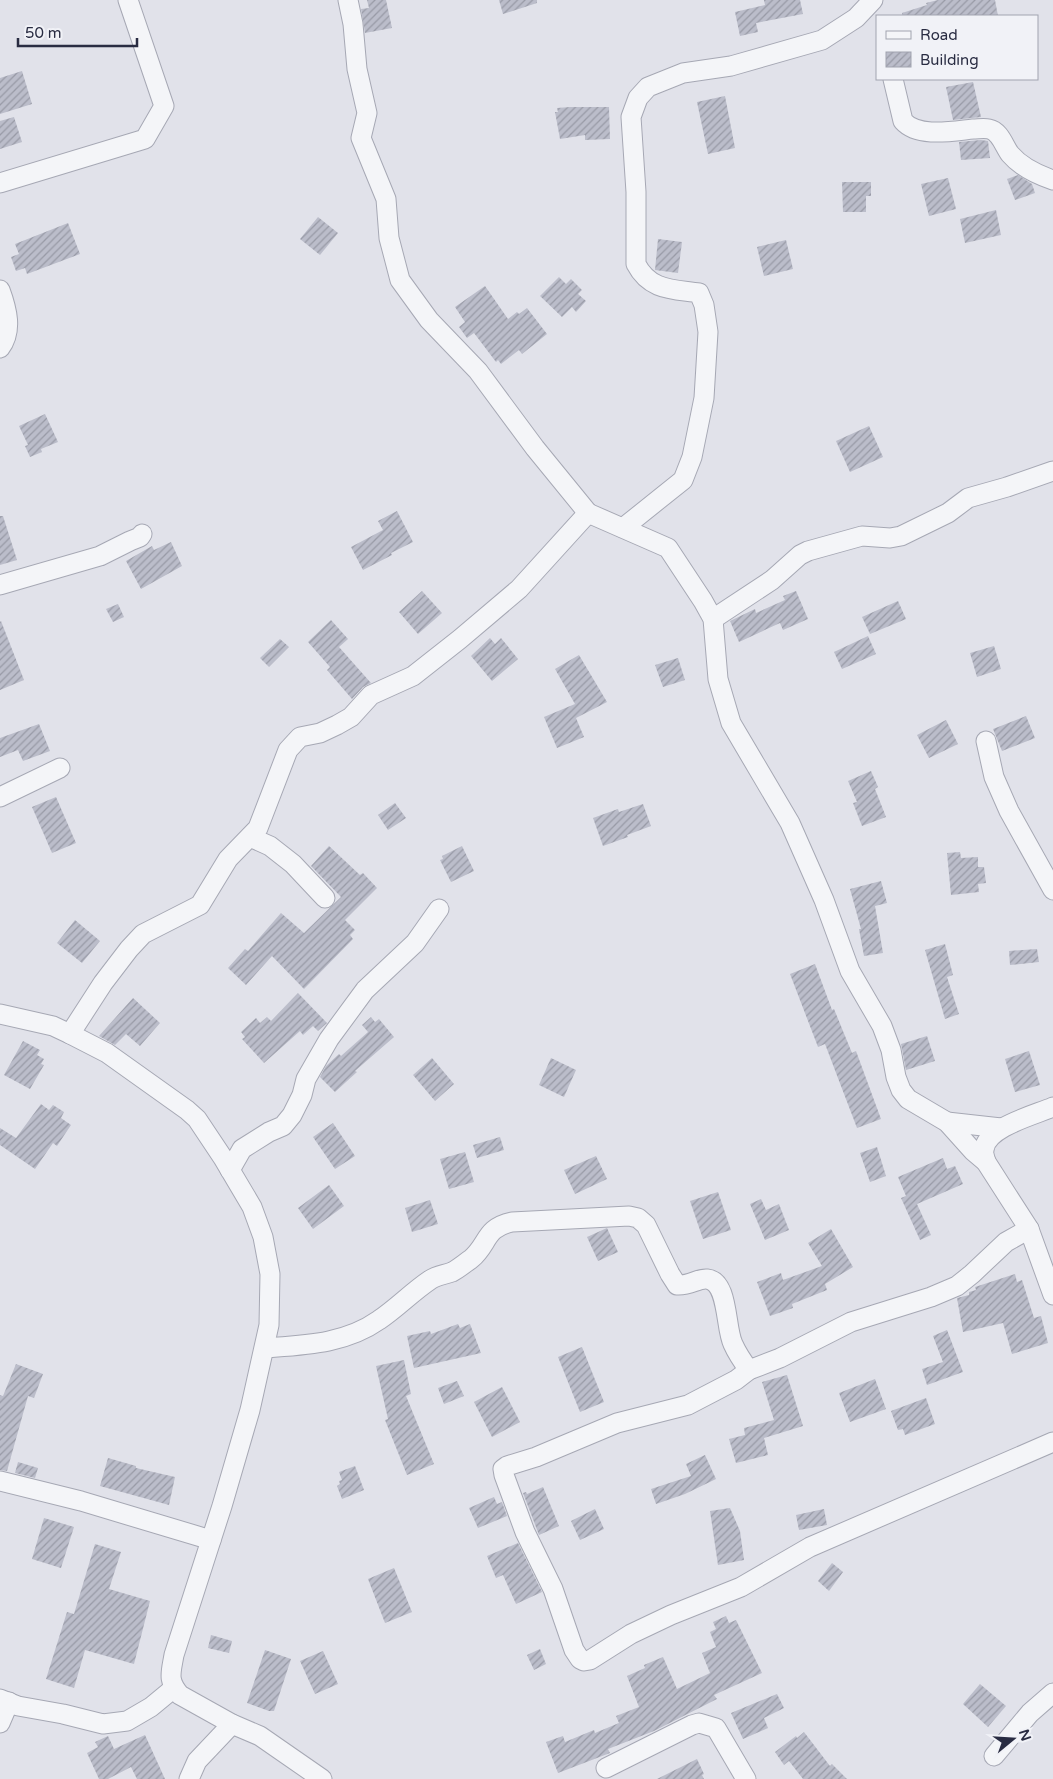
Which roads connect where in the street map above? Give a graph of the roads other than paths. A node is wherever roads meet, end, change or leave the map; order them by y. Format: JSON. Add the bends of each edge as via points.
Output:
{"nodes":[{"id":1,"x":128,"y":0,"type":"edge"},
{"id":2,"x":348,"y":0,"type":"edge"},
{"id":3,"x":873,"y":0,"type":"edge"},
{"id":4,"x":877,"y":15,"type":"edge"},
{"id":5,"x":893,"y":80,"type":"edge"},
{"id":6,"x":1053,"y":180,"type":"edge"},
{"id":7,"x":0,"y":183,"type":"edge"},
{"id":8,"x":0,"y":290,"type":"edge"},
{"id":9,"x":0,"y":348,"type":"edge"},
{"id":10,"x":1053,"y":471,"type":"edge"},
{"id":11,"x":588,"y":513,"type":"junction"},
{"id":12,"x":623,"y":528,"type":"junction"},
{"id":13,"x":142,"y":534,"type":"dead end"},
{"id":14,"x":0,"y":585,"type":"edge"},
{"id":15,"x":713,"y":619,"type":"junction"},
{"id":16,"x":986,"y":741,"type":"dead end"},
{"id":17,"x":60,"y":768,"type":"dead end"},
{"id":18,"x":0,"y":797,"type":"edge"},
{"id":19,"x":250,"y":838,"type":"junction"},
{"id":20,"x":1053,"y":890,"type":"edge"},
{"id":21,"x":324,"y":898,"type":"dead end"},
{"id":22,"x":439,"y":909,"type":"dead end"},
{"id":23,"x":0,"y":1014,"type":"edge"},
{"id":24,"x":70,"y":1034,"type":"junction"},
{"id":25,"x":1053,"y":1107,"type":"edge"},
{"id":26,"x":947,"y":1122,"type":"junction"},
{"id":27,"x":1001,"y":1128,"type":"junction"},
{"id":28,"x":986,"y":1162,"type":"junction"},
{"id":29,"x":230,"y":1170,"type":"junction"},
{"id":30,"x":1029,"y":1229,"type":"junction"},
{"id":31,"x":1053,"y":1295,"type":"edge"},
{"id":32,"x":265,"y":1348,"type":"junction"},
{"id":33,"x":749,"y":1370,"type":"junction"},
{"id":34,"x":1053,"y":1442,"type":"edge"},
{"id":35,"x":0,"y":1481,"type":"edge"},
{"id":36,"x":211,"y":1540,"type":"junction"},
{"id":37,"x":174,"y":1688,"type":"junction"},
{"id":38,"x":1053,"y":1693,"type":"edge"},
{"id":39,"x":5,"y":1701,"type":"edge"},
{"id":40,"x":0,"y":1723,"type":"edge"},
{"id":41,"x":232,"y":1724,"type":"junction"},
{"id":42,"x":994,"y":1756,"type":"dead end"},
{"id":43,"x":606,"y":1768,"type":"dead end"},
{"id":44,"x":188,"y":1779,"type":"edge"},
{"id":45,"x":322,"y":1779,"type":"edge"},
{"id":46,"x":746,"y":1779,"type":"edge"}],
"edges":[{"from":1,"to":7,"type":"street","via":[[164,106],[145,139]]},
{"from":2,"to":11,"type":"street","via":[[357,69],[367,113],[361,138],[386,199],[389,238],[400,280],[429,320],[478,371]]},
{"from":3,"to":4,"type":"street"},
{"from":3,"to":12,"type":"street","via":[[856,18],[822,40],[731,66],[683,73],[648,87],[638,98],[630,117],[636,192],[636,264],[641,274],[656,286],[699,293],[708,332],[704,398],[692,457],[683,480]]},
{"from":5,"to":6,"type":"street","via":[[908,126],[944,132],[988,128],[996,132],[1011,155],[1031,170]]},
{"from":8,"to":9,"type":"street","via":[[8,326],[5,342]]},
{"from":10,"to":15,"type":"street","via":[[968,498],[948,513],[901,536],[862,536],[808,551],[772,580]]},
{"from":11,"to":12,"type":"street"},
{"from":11,"to":19,"type":"street","via":[[519,589],[460,640],[413,676],[370,695],[351,717],[320,733],[300,737],[288,750],[258,828]]},
{"from":12,"to":15,"type":"street","via":[[668,548]]},
{"from":13,"to":14,"type":"street","via":[[140,538],[100,556]]},
{"from":15,"to":26,"type":"street","via":[[718,679],[731,723],[790,823],[824,900],[850,971],[882,1026],[901,1090],[908,1099]]},
{"from":16,"to":20,"type":"street","via":[[994,777],[1009,812]]},
{"from":17,"to":18,"type":"street"},
{"from":19,"to":21,"type":"street","via":[[270,846],[293,864]]},
{"from":19,"to":24,"type":"street","via":[[228,859],[200,905],[143,934],[129,948]]},
{"from":22,"to":29,"type":"street","via":[[415,943],[365,990],[329,1039],[306,1078],[292,1115],[283,1126],[242,1149]]},
{"from":23,"to":24,"type":"street","via":[[53,1026]]},
{"from":24,"to":29,"type":"street","via":[[108,1053],[187,1110],[197,1119]]},
{"from":25,"to":27,"type":"street"},
{"from":26,"to":27,"type":"street"},
{"from":26,"to":28,"type":"street"},
{"from":27,"to":28,"type":"street","via":[[984,1149]]},
{"from":28,"to":30,"type":"street"},
{"from":29,"to":32,"type":"street","via":[[252,1208],[263,1237],[270,1274],[270,1325]]},
{"from":30,"to":31,"type":"street"},
{"from":30,"to":33,"type":"street","via":[[1006,1242],[957,1286],[851,1322]]},
{"from":32,"to":33,"type":"street","via":[[324,1343],[377,1322],[430,1280],[451,1272],[473,1257],[491,1231],[500,1225],[629,1216],[646,1225],[677,1285],[686,1286],[705,1278],[718,1284],[732,1342]]},
{"from":32,"to":36,"type":"street"},
{"from":33,"to":34,"type":"street","via":[[688,1405],[617,1424],[503,1469],[505,1482],[553,1589],[574,1650],[584,1662],[639,1630],[741,1587],[810,1546]]},
{"from":35,"to":36,"type":"street","via":[[81,1501]]},
{"from":36,"to":37,"type":"street","via":[[174,1655],[170,1677]]},
{"from":37,"to":39,"type":"street","via":[[151,1707],[127,1720],[103,1724]]},
{"from":37,"to":41,"type":"street","via":[[180,1695]]},
{"from":38,"to":42,"type":"street","via":[[1030,1713]]},
{"from":39,"to":40,"type":"street"},
{"from":41,"to":44,"type":"street","via":[[198,1760]]},
{"from":41,"to":45,"type":"street","via":[[260,1736]]},
{"from":43,"to":46,"type":"street","via":[[699,1723],[716,1728]]}]}
